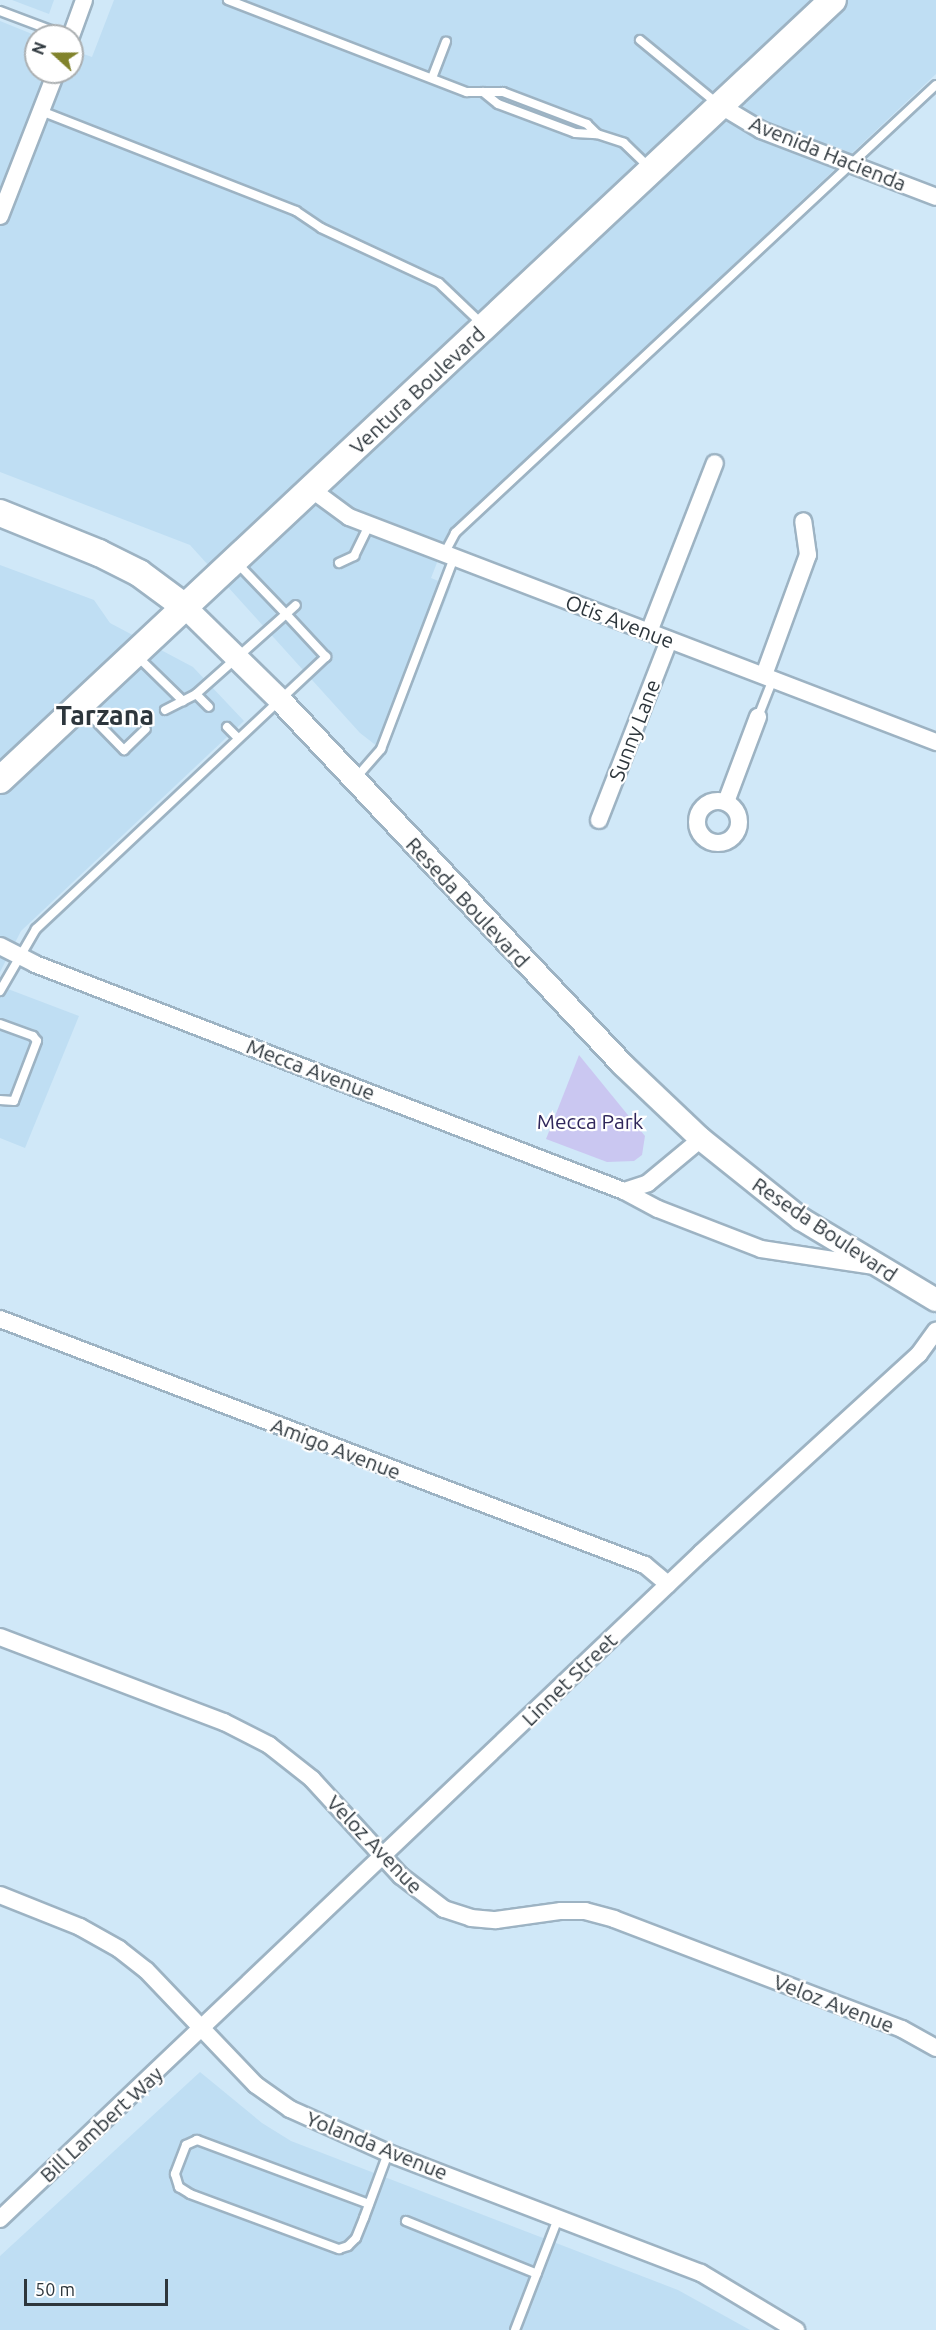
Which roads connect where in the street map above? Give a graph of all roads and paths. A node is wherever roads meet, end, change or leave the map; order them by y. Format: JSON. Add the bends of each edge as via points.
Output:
{"nodes":[{"id":1,"x":84,"y":0,"type":"edge"},
{"id":2,"x":228,"y":0,"type":"edge"},
{"id":3,"x":833,"y":0,"type":"edge"},
{"id":4,"x":0,"y":11,"type":"edge"},
{"id":5,"x":34,"y":24,"type":"edge"},
{"id":6,"x":75,"y":24,"type":"edge"},
{"id":7,"x":640,"y":40,"type":"dead end"},
{"id":8,"x":446,"y":42,"type":"dead end"},
{"id":9,"x":432,"y":78,"type":"junction"},
{"id":10,"x":51,"y":84,"type":"edge"},
{"id":11,"x":936,"y":86,"type":"edge"},
{"id":12,"x":483,"y":92,"type":"junction"},
{"id":13,"x":721,"y":106,"type":"junction"},
{"id":14,"x":41,"y":111,"type":"junction"},
{"id":15,"x":597,"y":134,"type":"junction"},
{"id":16,"x":852,"y":165,"type":"junction"},
{"id":17,"x":653,"y":171,"type":"junction"},
{"id":18,"x":936,"y":197,"type":"edge"},
{"id":19,"x":0,"y":216,"type":"edge"},
{"id":20,"x":485,"y":327,"type":"junction"},
{"id":21,"x":715,"y":463,"type":"dead end"},
{"id":22,"x":311,"y":489,"type":"junction"},
{"id":23,"x":0,"y":513,"type":"edge"},
{"id":24,"x":802,"y":521,"type":"dead end"},
{"id":25,"x":369,"y":525,"type":"junction"},
{"id":26,"x":449,"y":556,"type":"junction"},
{"id":27,"x":235,"y":560,"type":"junction"},
{"id":28,"x":339,"y":563,"type":"dead end"},
{"id":29,"x":296,"y":605,"type":"dead end"},
{"id":30,"x":185,"y":607,"type":"junction"},
{"id":31,"x":286,"y":614,"type":"junction"},
{"id":32,"x":649,"y":632,"type":"junction"},
{"id":33,"x":669,"y":640,"type":"junction"},
{"id":34,"x":135,"y":654,"type":"junction"},
{"id":35,"x":239,"y":658,"type":"junction"},
{"id":36,"x":768,"y":677,"type":"junction"},
{"id":37,"x":196,"y":694,"type":"junction"},
{"id":38,"x":280,"y":700,"type":"junction"},
{"id":39,"x":183,"y":701,"type":"junction"},
{"id":40,"x":80,"y":705,"type":"junction"},
{"id":41,"x":209,"y":707,"type":"dead end"},
{"id":42,"x":165,"y":710,"type":"dead end"},
{"id":43,"x":758,"y":717,"type":"joint"},
{"id":44,"x":227,"y":727,"type":"dead end"},
{"id":45,"x":146,"y":729,"type":"dead end"},
{"id":46,"x":238,"y":738,"type":"junction"},
{"id":47,"x":936,"y":742,"type":"edge"},
{"id":48,"x":0,"y":780,"type":"edge"},
{"id":49,"x":354,"y":780,"type":"junction"},
{"id":50,"x":726,"y":802,"type":"dead end"},
{"id":51,"x":599,"y":820,"type":"dead end"},
{"id":52,"x":0,"y":946,"type":"edge"},
{"id":53,"x":21,"y":957,"type":"junction"},
{"id":54,"x":0,"y":991,"type":"edge"},
{"id":55,"x":0,"y":1024,"type":"edge"},
{"id":56,"x":0,"y":1100,"type":"edge"},
{"id":57,"x":702,"y":1139,"type":"junction"},
{"id":58,"x":624,"y":1191,"type":"junction"},
{"id":59,"x":874,"y":1266,"type":"junction"},
{"id":60,"x":936,"y":1300,"type":"edge"},
{"id":61,"x":0,"y":1319,"type":"edge"},
{"id":62,"x":936,"y":1331,"type":"edge"},
{"id":63,"x":668,"y":1584,"type":"junction"},
{"id":64,"x":0,"y":1637,"type":"edge"},
{"id":65,"x":384,"y":1857,"type":"junction"},
{"id":66,"x":0,"y":1896,"type":"edge"},
{"id":67,"x":202,"y":2028,"type":"junction"},
{"id":68,"x":936,"y":2048,"type":"edge"},
{"id":69,"x":388,"y":2153,"type":"junction"},
{"id":70,"x":369,"y":2204,"type":"junction"},
{"id":71,"x":560,"y":2216,"type":"junction"},
{"id":72,"x":0,"y":2219,"type":"edge"},
{"id":73,"x":406,"y":2222,"type":"dead end"},
{"id":74,"x":537,"y":2274,"type":"junction"},
{"id":75,"x":515,"y":2330,"type":"edge"},
{"id":76,"x":796,"y":2330,"type":"edge"}],
"edges":[{"from":1,"to":6,"type":"street"},
{"from":2,"to":9,"type":"lane"},
{"from":3,"to":13,"type":"main road","name":"Ventura Boulevard"},
{"from":4,"to":5,"type":"lane"},
{"from":7,"to":13,"type":"lane"},
{"from":8,"to":9,"type":"lane"},
{"from":9,"to":12,"type":"lane","via":[[467,92]]},
{"from":10,"to":14,"type":"street"},
{"from":11,"to":16,"type":"lane"},
{"from":12,"to":15,"type":"lane","via":[[498,104],[564,129]]},
{"from":12,"to":15,"type":"lane","via":[[503,92],[587,124]]},
{"from":13,"to":16,"type":"street","name":"Avenida Hacienda","via":[[761,130]]},
{"from":13,"to":17,"type":"main road","name":"Ventura Boulevard"},
{"from":14,"to":19,"type":"street"},
{"from":14,"to":20,"type":"lane","via":[[296,211],[321,228],[439,283]]},
{"from":15,"to":17,"type":"lane","via":[[624,143]]},
{"from":16,"to":18,"type":"street","name":"Avenida Hacienda"},
{"from":16,"to":26,"type":"lane","via":[[455,533]]},
{"from":17,"to":20,"type":"main road","name":"Ventura Boulevard"},
{"from":20,"to":22,"type":"main road","name":"Ventura Boulevard"},
{"from":21,"to":32,"type":"street"},
{"from":22,"to":25,"type":"street","name":"Otis Avenue","via":[[345,514]]},
{"from":22,"to":27,"type":"main road","name":"Ventura Boulevard"},
{"from":23,"to":30,"type":"main road","name":"Reseda Boulevard","via":[[109,558],[138,573]]},
{"from":24,"to":36,"type":"street","via":[[808,555]]},
{"from":25,"to":26,"type":"street","name":"Otis Avenue"},
{"from":25,"to":28,"type":"lane","via":[[354,556]]},
{"from":26,"to":32,"type":"street","name":"Otis Avenue"},
{"from":26,"to":49,"type":"lane","via":[[381,749]]},
{"from":27,"to":30,"type":"main road","name":"Ventura Boulevard"},
{"from":27,"to":31,"type":"lane"},
{"from":29,"to":31,"type":"lane"},
{"from":30,"to":34,"type":"main road","name":"Ventura Boulevard"},
{"from":30,"to":35,"type":"main road","name":"Reseda Boulevard"},
{"from":31,"to":35,"type":"lane"},
{"from":31,"to":38,"type":"lane","via":[[326,657]]},
{"from":32,"to":33,"type":"street","name":"Otis Avenue"},
{"from":33,"to":36,"type":"street","name":"Otis Avenue"},
{"from":33,"to":51,"type":"street","name":"Sunny Lane"},
{"from":34,"to":39,"type":"lane"},
{"from":34,"to":40,"type":"main road","name":"Ventura Boulevard"},
{"from":35,"to":37,"type":"lane"},
{"from":35,"to":38,"type":"main road","name":"Reseda Boulevard"},
{"from":36,"to":43,"type":"lane"},
{"from":36,"to":47,"type":"street","name":"Otis Avenue"},
{"from":37,"to":39,"type":"lane"},
{"from":37,"to":41,"type":"lane"},
{"from":38,"to":46,"type":"lane"},
{"from":38,"to":49,"type":"main road","name":"Reseda Boulevard"},
{"from":39,"to":42,"type":"lane"},
{"from":40,"to":45,"type":"lane","via":[[124,750]]},
{"from":40,"to":48,"type":"main road","name":"Ventura Boulevard"},
{"from":43,"to":50,"type":"street"},
{"from":44,"to":46,"type":"lane"},
{"from":46,"to":53,"type":"lane","via":[[36,929]]},
{"from":49,"to":57,"type":"main road","name":"Reseda Boulevard","via":[[623,1065]]},
{"from":52,"to":53,"type":"street","name":"Mecca Avenue"},
{"from":53,"to":54,"type":"lane"},
{"from":53,"to":58,"type":"street","name":"Mecca Avenue"},
{"from":55,"to":56,"type":"lane","via":[[38,1041],[14,1101]]},
{"from":57,"to":58,"type":"street","via":[[648,1183]]},
{"from":57,"to":59,"type":"main road","name":"Reseda Boulevard","via":[[801,1219]]},
{"from":58,"to":59,"type":"street","name":"Mecca Avenue","via":[[658,1209],[761,1249]]},
{"from":59,"to":60,"type":"main road","name":"Reseda Boulevard"},
{"from":61,"to":63,"type":"street","name":"Amigo Avenue","via":[[645,1565]]},
{"from":62,"to":63,"type":"street","name":"Linnet Street","via":[[919,1354]]},
{"from":63,"to":65,"type":"street","name":"Linnet Street"},
{"from":64,"to":65,"type":"street","name":"Veloz Avenue","via":[[224,1722],[269,1745],[312,1779]]},
{"from":65,"to":67,"type":"street","name":"Linnet Street"},
{"from":65,"to":68,"type":"street","name":"Veloz Avenue","via":[[427,1898],[462,1915],[496,1920],[585,1911],[614,1919],[902,2029]]},
{"from":66,"to":67,"type":"street","name":"Yolanda Avenue","via":[[80,1927],[119,1949],[146,1970]]},
{"from":67,"to":69,"type":"street","name":"Yolanda Avenue","via":[[256,2085],[290,2109]]},
{"from":67,"to":72,"type":"street","name":"Bill Lambert Way"},
{"from":69,"to":70,"type":"lane"},
{"from":69,"to":71,"type":"street","name":"Yolanda Avenue"},
{"from":70,"to":70,"type":"lane","via":[[197,2140],[186,2145],[175,2174],[179,2187],[190,2194],[339,2249],[348,2247],[356,2238]]},
{"from":71,"to":74,"type":"lane"},
{"from":71,"to":76,"type":"street","name":"Yolanda Avenue","via":[[701,2273]]},
{"from":73,"to":74,"type":"lane"},
{"from":74,"to":75,"type":"lane"}]}
